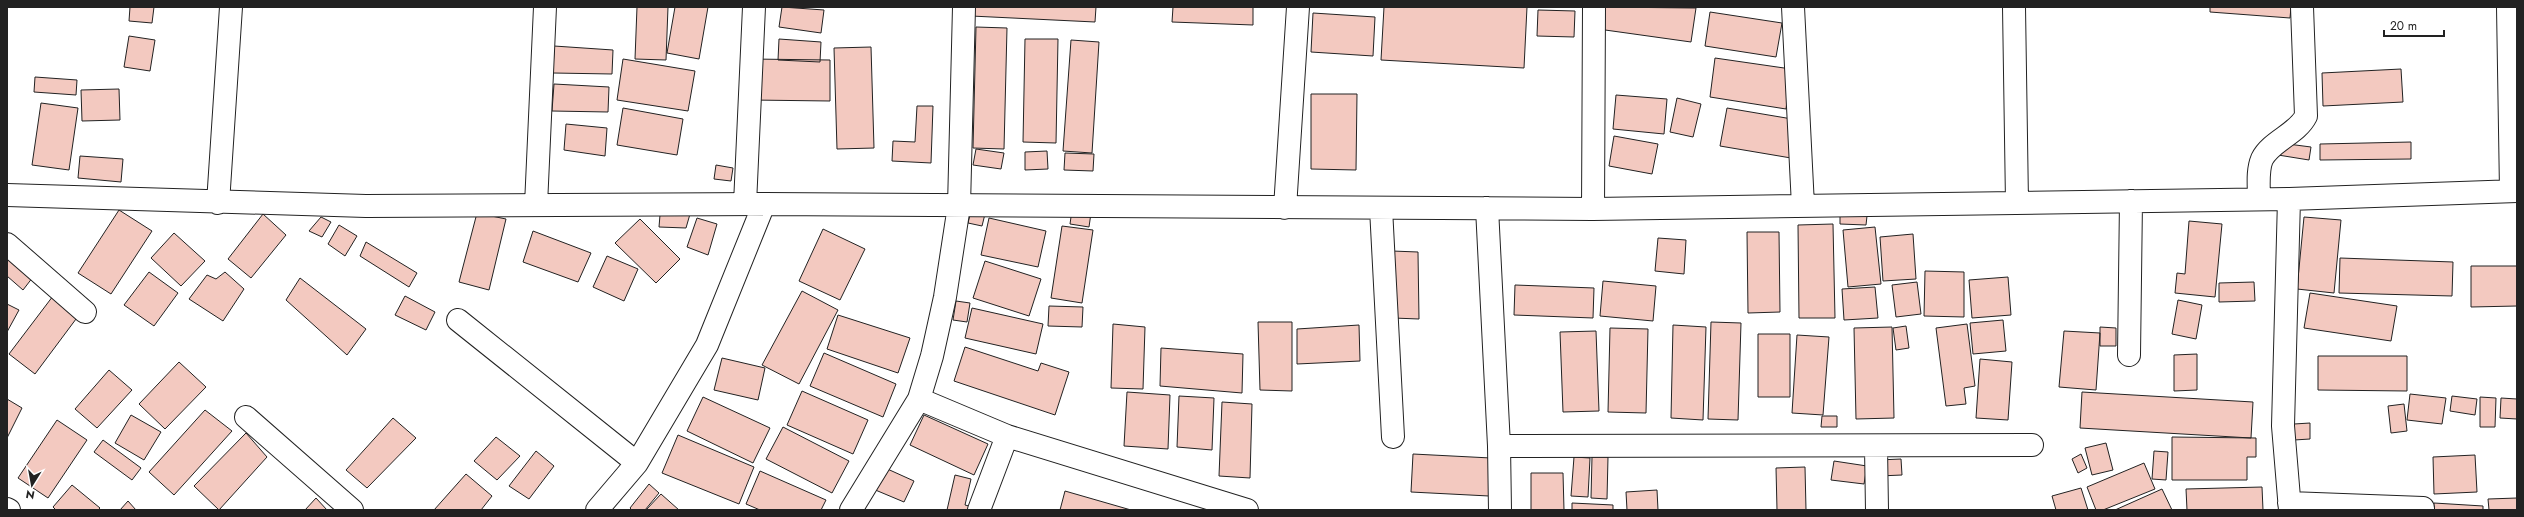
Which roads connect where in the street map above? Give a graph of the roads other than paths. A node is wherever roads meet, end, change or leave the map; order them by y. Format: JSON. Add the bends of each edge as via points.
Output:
{"nodes":[{"id":1,"x":231,"y":7,"type":"edge"},
{"id":2,"x":545,"y":7,"type":"edge"},
{"id":3,"x":754,"y":7,"type":"edge"},
{"id":4,"x":964,"y":7,"type":"edge"},
{"id":5,"x":1298,"y":7,"type":"edge"},
{"id":6,"x":1594,"y":7,"type":"edge"},
{"id":7,"x":1793,"y":7,"type":"edge"},
{"id":8,"x":2014,"y":7,"type":"edge"},
{"id":9,"x":2302,"y":7,"type":"edge"},
{"id":10,"x":2508,"y":7,"type":"edge"},
{"id":11,"x":2514,"y":191,"type":"edge"},
{"id":12,"x":7,"y":194,"type":"edge"},
{"id":13,"x":2259,"y":199,"type":"junction"},
{"id":14,"x":2289,"y":199,"type":"junction"},
{"id":15,"x":2131,"y":201,"type":"junction"},
{"id":16,"x":218,"y":203,"type":"junction"},
{"id":17,"x":2017,"y":203,"type":"junction"},
{"id":18,"x":754,"y":204,"type":"junction"},
{"id":19,"x":536,"y":205,"type":"junction"},
{"id":20,"x":959,"y":206,"type":"junction"},
{"id":21,"x":1803,"y":206,"type":"junction"},
{"id":22,"x":1285,"y":208,"type":"junction"},
{"id":23,"x":1381,"y":208,"type":"junction"},
{"id":24,"x":1487,"y":208,"type":"junction"},
{"id":25,"x":1593,"y":209,"type":"junction"},
{"id":26,"x":7,"y":244,"type":"edge"},
{"id":27,"x":85,"y":312,"type":"dead end"},
{"id":28,"x":458,"y":320,"type":"dead end"},
{"id":29,"x":2129,"y":355,"type":"dead end"},
{"id":30,"x":919,"y":399,"type":"junction"},
{"id":31,"x":246,"y":417,"type":"dead end"},
{"id":32,"x":1007,"y":436,"type":"junction"},
{"id":33,"x":1393,"y":437,"type":"dead end"},
{"id":34,"x":2032,"y":445,"type":"dead end"},
{"id":35,"x":1500,"y":446,"type":"junction"},
{"id":36,"x":1876,"y":447,"type":"junction"},
{"id":37,"x":637,"y":462,"type":"junction"},
{"id":38,"x":2289,"y":507,"type":"edge"},
{"id":39,"x":2423,"y":508,"type":"dead end"},
{"id":40,"x":352,"y":510,"type":"edge"},
{"id":41,"x":597,"y":510,"type":"edge"},
{"id":42,"x":851,"y":510,"type":"edge"},
{"id":43,"x":980,"y":510,"type":"edge"},
{"id":44,"x":1247,"y":510,"type":"edge"},
{"id":45,"x":1500,"y":510,"type":"edge"},
{"id":46,"x":1877,"y":510,"type":"edge"}],
"edges":[{"from":1,"to":16,"type":"street"},
{"from":2,"to":19,"type":"street"},
{"from":3,"to":18,"type":"street"},
{"from":4,"to":20,"type":"street"},
{"from":5,"to":22,"type":"street"},
{"from":6,"to":25,"type":"street"},
{"from":7,"to":21,"type":"street"},
{"from":8,"to":17,"type":"street"},
{"from":9,"to":13,"type":"street","via":[[2306,116],[2302,124],[2263,158]]},
{"from":10,"to":11,"type":"street"},
{"from":11,"to":14,"type":"street"},
{"from":12,"to":16,"type":"street"},
{"from":13,"to":14,"type":"street"},
{"from":13,"to":15,"type":"street"},
{"from":14,"to":38,"type":"street","via":[[2283,426]]},
{"from":15,"to":17,"type":"street"},
{"from":15,"to":29,"type":"street"},
{"from":16,"to":19,"type":"street","via":[[366,206]]},
{"from":17,"to":21,"type":"street"},
{"from":18,"to":19,"type":"street"},
{"from":18,"to":20,"type":"street"},
{"from":18,"to":37,"type":"street","via":[[706,345]]},
{"from":20,"to":22,"type":"street"},
{"from":20,"to":30,"type":"street","via":[[945,297]]},
{"from":21,"to":25,"type":"street"},
{"from":22,"to":23,"type":"street"},
{"from":23,"to":24,"type":"street"},
{"from":23,"to":33,"type":"street"},
{"from":24,"to":25,"type":"street"},
{"from":24,"to":35,"type":"street"},
{"from":26,"to":27,"type":"street"},
{"from":28,"to":37,"type":"street"},
{"from":30,"to":32,"type":"street"},
{"from":30,"to":42,"type":"street"},
{"from":31,"to":40,"type":"street"},
{"from":32,"to":43,"type":"street"},
{"from":32,"to":44,"type":"street"},
{"from":34,"to":36,"type":"street"},
{"from":35,"to":36,"type":"street"},
{"from":35,"to":45,"type":"street"},
{"from":36,"to":46,"type":"street"},
{"from":37,"to":41,"type":"street"},
{"from":38,"to":39,"type":"street"}]}
